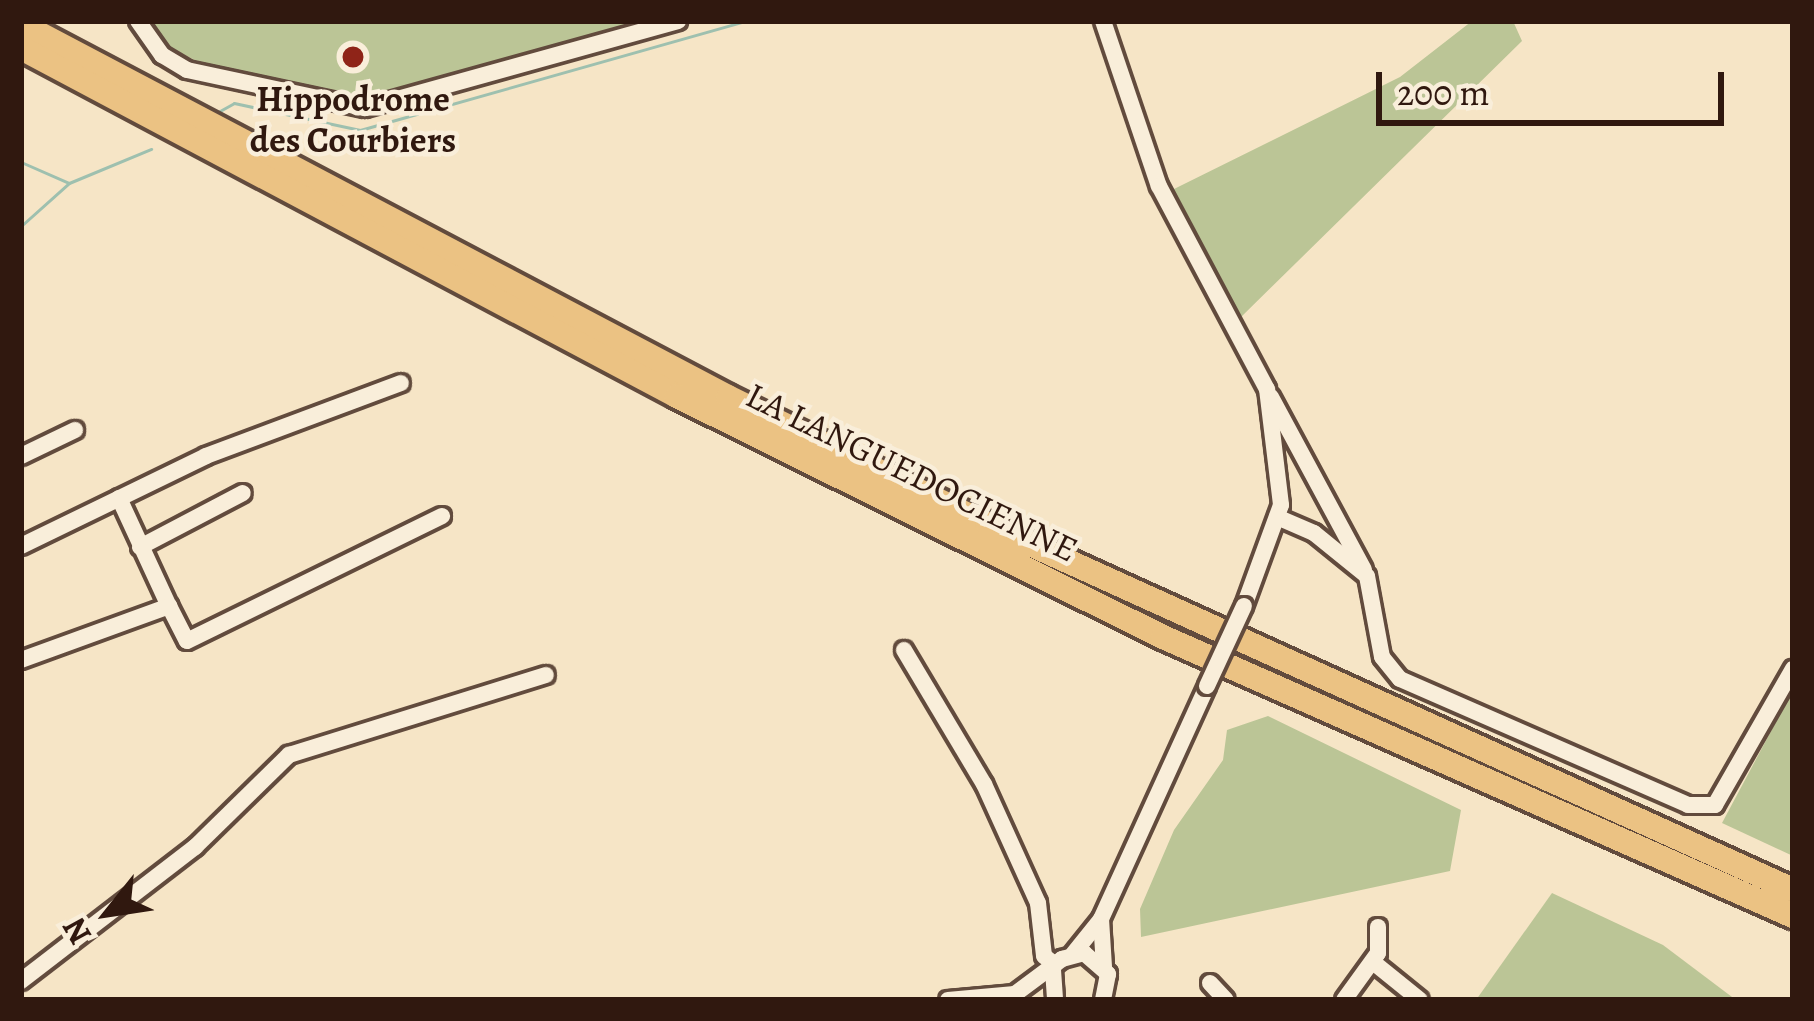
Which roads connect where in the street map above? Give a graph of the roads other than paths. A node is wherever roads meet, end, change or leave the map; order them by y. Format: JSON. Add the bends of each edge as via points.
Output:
{"nodes":[{"id":1,"x":139,"y":21,"type":"edge"},
{"id":2,"x":678,"y":21,"type":"edge"},
{"id":3,"x":1103,"y":21,"type":"edge"},
{"id":4,"x":21,"y":24,"type":"edge"},
{"id":5,"x":21,"y":48,"type":"edge"},
{"id":6,"x":401,"y":383,"type":"dead end"},
{"id":7,"x":1267,"y":389,"type":"junction"},
{"id":8,"x":75,"y":430,"type":"dead end"},
{"id":9,"x":21,"y":456,"type":"edge"},
{"id":10,"x":243,"y":493,"type":"dead end"},
{"id":11,"x":119,"y":498,"type":"junction"},
{"id":12,"x":442,"y":516,"type":"dead end"},
{"id":13,"x":1276,"y":517,"type":"junction"},
{"id":14,"x":21,"y":545,"type":"edge"},
{"id":15,"x":140,"y":547,"type":"junction"},
{"id":16,"x":1367,"y":576,"type":"junction"},
{"id":17,"x":169,"y":606,"type":"junction"},
{"id":18,"x":904,"y":650,"type":"dead end"},
{"id":19,"x":21,"y":661,"type":"edge"},
{"id":20,"x":1793,"y":669,"type":"edge"},
{"id":21,"x":546,"y":675,"type":"dead end"},
{"id":22,"x":1793,"y":890,"type":"edge"},
{"id":23,"x":1793,"y":916,"type":"edge"},
{"id":24,"x":1101,"y":919,"type":"junction"},
{"id":25,"x":1378,"y":927,"type":"dead end"},
{"id":26,"x":1072,"y":954,"type":"junction"},
{"id":27,"x":1372,"y":962,"type":"junction"},
{"id":28,"x":1054,"y":968,"type":"junction"},
{"id":29,"x":1105,"y":968,"type":"junction"},
{"id":30,"x":21,"y":981,"type":"edge"},
{"id":31,"x":1210,"y":983,"type":"dead end"},
{"id":32,"x":948,"y":1000,"type":"edge"},
{"id":33,"x":1055,"y":1000,"type":"edge"},
{"id":34,"x":1103,"y":1000,"type":"edge"},
{"id":35,"x":1226,"y":1000,"type":"edge"},
{"id":36,"x":1344,"y":1000,"type":"edge"},
{"id":37,"x":1420,"y":1000,"type":"edge"}],
"edges":[{"from":1,"to":2,"type":"street","via":[[162,55],[187,70],[365,108]]},
{"from":3,"to":7,"type":"street","via":[[1159,185]]},
{"from":4,"to":22,"type":"highway","name":"LA LANGUEDOCIENNE","via":[[728,398]]},
{"from":5,"to":23,"type":"highway","name":"LA LANGUEDOCIENNE","via":[[677,396],[1163,637]]},
{"from":6,"to":11,"type":"street","via":[[206,456]]},
{"from":7,"to":13,"type":"street"},
{"from":7,"to":16,"type":"street"},
{"from":8,"to":9,"type":"street"},
{"from":10,"to":15,"type":"street"},
{"from":11,"to":14,"type":"street"},
{"from":11,"to":15,"type":"street"},
{"from":12,"to":17,"type":"street","via":[[187,641]]},
{"from":13,"to":16,"type":"street","via":[[1314,533]]},
{"from":13,"to":24,"type":"street","bridge":true,"via":[[1244,606]]},
{"from":15,"to":17,"type":"street"},
{"from":16,"to":20,"type":"street","via":[[1382,657],[1400,679],[1688,805],[1714,805]]},
{"from":17,"to":19,"type":"street"},
{"from":18,"to":28,"type":"street","via":[[984,784],[1038,903],[1044,956]]},
{"from":21,"to":30,"type":"street","via":[[289,755],[195,847]]},
{"from":24,"to":26,"type":"street"},
{"from":24,"to":29,"type":"street"},
{"from":25,"to":27,"type":"street"},
{"from":26,"to":28,"type":"street"},
{"from":26,"to":29,"type":"street"},
{"from":27,"to":36,"type":"street"},
{"from":27,"to":37,"type":"street"},
{"from":28,"to":32,"type":"street","via":[[1015,994]]},
{"from":28,"to":33,"type":"street"},
{"from":29,"to":34,"type":"street"},
{"from":31,"to":35,"type":"street"}]}
